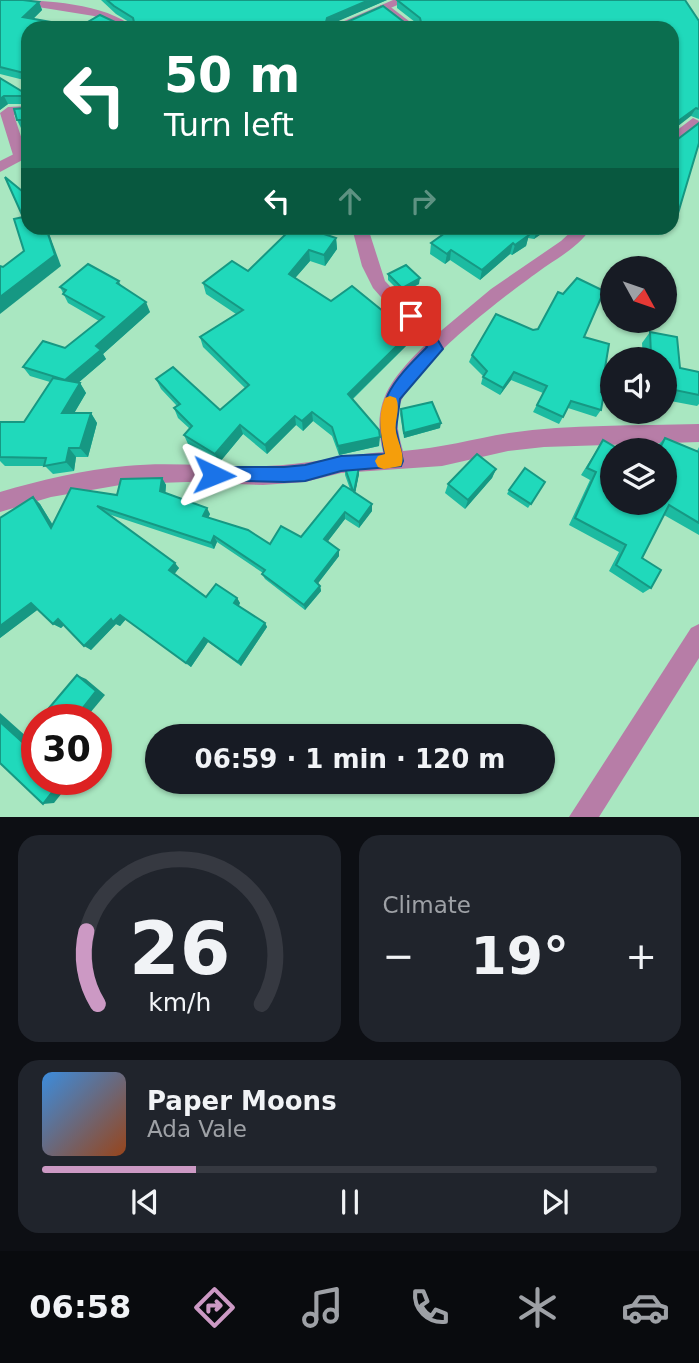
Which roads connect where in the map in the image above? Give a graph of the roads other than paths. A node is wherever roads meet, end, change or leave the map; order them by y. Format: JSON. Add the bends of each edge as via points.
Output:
{"nodes":[{"id":1,"x":13,"y":0,"type":"edge"},
{"id":2,"x":99,"y":0,"type":"edge"},
{"id":3,"x":403,"y":0,"type":"edge"},
{"id":4,"x":384,"y":7,"type":"junction"},
{"id":5,"x":97,"y":13,"type":"junction"},
{"id":6,"x":114,"y":21,"type":"edge"},
{"id":7,"x":351,"y":21,"type":"edge"},
{"id":8,"x":403,"y":21,"type":"edge"},
{"id":9,"x":21,"y":110,"type":"edge"},
{"id":10,"x":693,"y":122,"type":"dead end"},
{"id":11,"x":679,"y":135,"type":"edge"},
{"id":12,"x":21,"y":146,"type":"edge"},
{"id":13,"x":21,"y":155,"type":"edge"},
{"id":14,"x":0,"y":167,"type":"edge"},
{"id":15,"x":362,"y":235,"type":"edge"},
{"id":16,"x":578,"y":235,"type":"edge"},
{"id":17,"x":435,"y":349,"type":"junction"},
{"id":18,"x":699,"y":433,"type":"edge"},
{"id":19,"x":395,"y":461,"type":"junction"},
{"id":20,"x":0,"y":502,"type":"edge"},
{"id":21,"x":699,"y":636,"type":"edge"},
{"id":22,"x":583,"y":817,"type":"edge"}],
"edges":[{"from":1,"to":5,"type":"street"},
{"from":2,"to":5,"type":"street"},
{"from":3,"to":4,"type":"street"},
{"from":4,"to":7,"type":"street"},
{"from":4,"to":8,"type":"street"},
{"from":5,"to":6,"type":"street"},
{"from":9,"to":12,"type":"street","via":[[7,113]]},
{"from":10,"to":11,"type":"street"},
{"from":13,"to":14,"type":"street"},
{"from":15,"to":17,"type":"street","via":[[380,285],[424,329]]},
{"from":16,"to":17,"type":"street","via":[[498,293]]},
{"from":17,"to":19,"type":"street","via":[[392,397],[387,429]]},
{"from":18,"to":19,"type":"street","via":[[544,438]]},
{"from":19,"to":20,"type":"street","via":[[262,476],[126,475],[51,487]]},
{"from":21,"to":22,"type":"street"}]}
